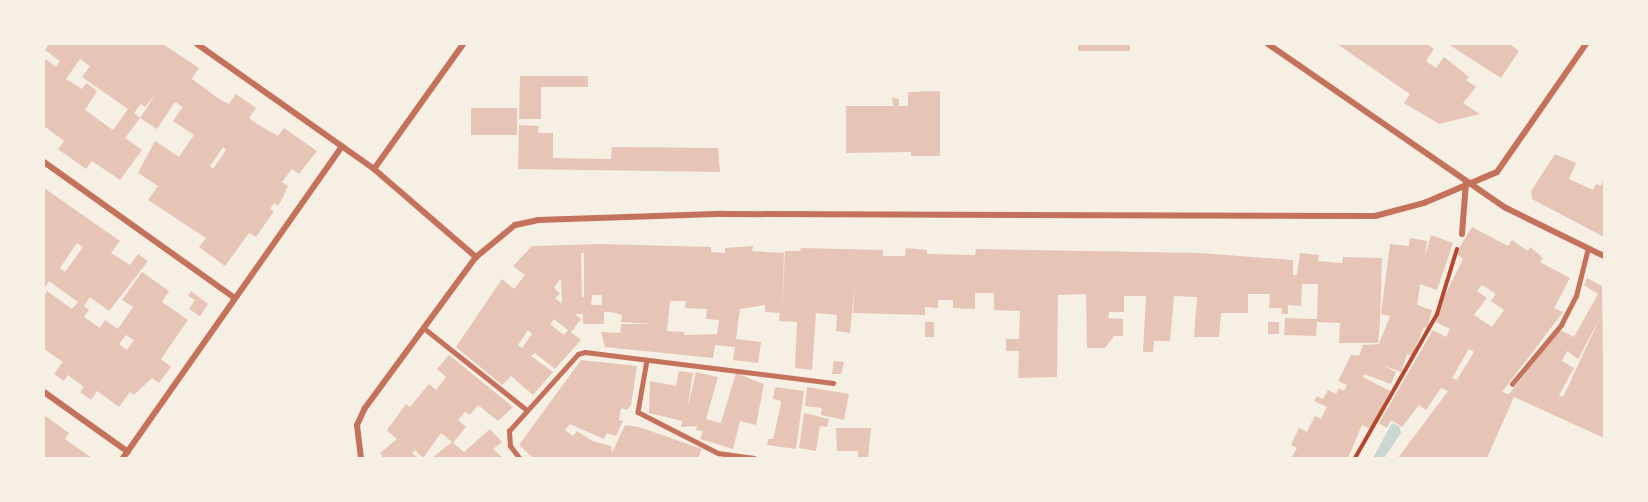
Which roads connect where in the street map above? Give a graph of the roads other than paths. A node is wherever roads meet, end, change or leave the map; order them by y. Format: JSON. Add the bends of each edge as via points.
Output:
{"nodes":[{"id":1,"x":197,"y":44,"type":"edge"},
{"id":2,"x":463,"y":44,"type":"edge"},
{"id":3,"x":1268,"y":44,"type":"edge"},
{"id":4,"x":1586,"y":44,"type":"edge"},
{"id":5,"x":342,"y":146,"type":"junction"},
{"id":6,"x":44,"y":162,"type":"edge"},
{"id":7,"x":374,"y":169,"type":"junction"},
{"id":8,"x":1466,"y":182,"type":"junction"},
{"id":9,"x":1462,"y":234,"type":"road end"},
{"id":10,"x":1588,"y":248,"type":"junction"},
{"id":11,"x":1605,"y":256,"type":"edge"},
{"id":12,"x":476,"y":257,"type":"junction"},
{"id":13,"x":235,"y":298,"type":"junction"},
{"id":14,"x":424,"y":328,"type":"junction"},
{"id":15,"x":647,"y":360,"type":"junction"},
{"id":16,"x":833,"y":383,"type":"dead end"},
{"id":17,"x":1512,"y":384,"type":"dead end"},
{"id":18,"x":44,"y":392,"type":"edge"},
{"id":19,"x":526,"y":409,"type":"junction"},
{"id":20,"x":128,"y":452,"type":"junction"},
{"id":21,"x":123,"y":459,"type":"edge"},
{"id":22,"x":361,"y":459,"type":"edge"},
{"id":23,"x":519,"y":459,"type":"edge"},
{"id":24,"x":754,"y":459,"type":"edge"}],
"edges":[{"from":1,"to":5,"type":"street"},
{"from":2,"to":7,"type":"street"},
{"from":3,"to":8,"type":"street"},
{"from":4,"to":8,"type":"street","via":[[1497,172]]},
{"from":5,"to":7,"type":"street"},
{"from":5,"to":13,"type":"street"},
{"from":6,"to":13,"type":"street"},
{"from":7,"to":12,"type":"street"},
{"from":8,"to":9,"type":"street"},
{"from":8,"to":10,"type":"street","via":[[1504,207]]},
{"from":8,"to":12,"type":"street","via":[[1424,203],[1375,216],[723,214],[538,220],[501,233]]},
{"from":10,"to":11,"type":"street"},
{"from":10,"to":17,"type":"lane","via":[[1576,296],[1561,325]]},
{"from":12,"to":14,"type":"street"},
{"from":13,"to":20,"type":"street"},
{"from":14,"to":19,"type":"lane"},
{"from":14,"to":22,"type":"street","via":[[365,408],[357,426]]},
{"from":15,"to":16,"type":"lane"},
{"from":15,"to":19,"type":"lane","via":[[578,354]]},
{"from":15,"to":24,"type":"lane","via":[[638,412],[718,453]]},
{"from":18,"to":20,"type":"street"},
{"from":19,"to":23,"type":"lane","via":[[508,438]]},
{"from":20,"to":21,"type":"street"}]}
